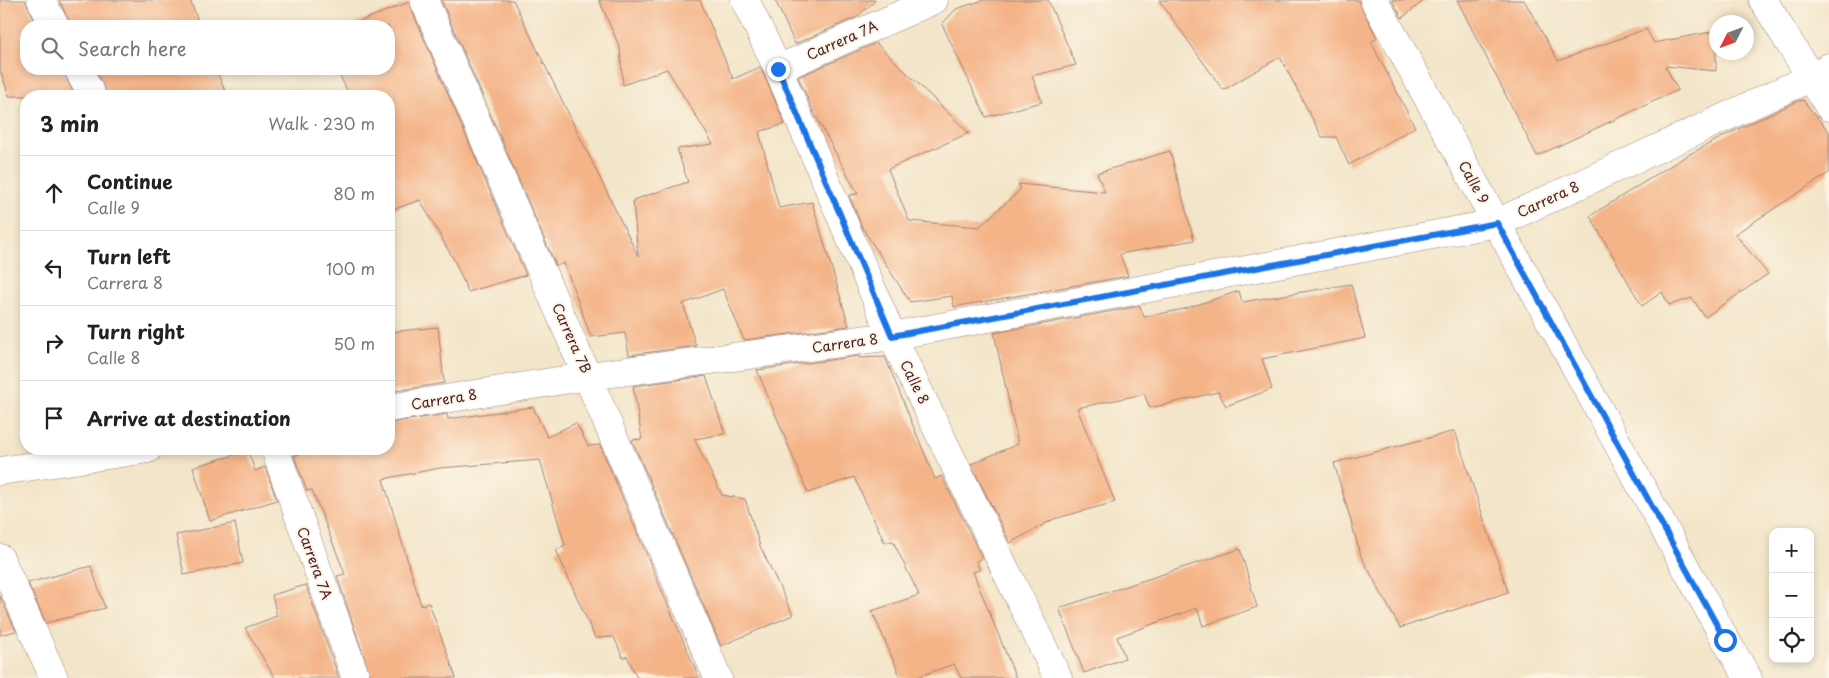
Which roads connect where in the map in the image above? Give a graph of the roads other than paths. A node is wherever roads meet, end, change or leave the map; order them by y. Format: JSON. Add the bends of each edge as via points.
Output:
{"nodes":[{"id":1,"x":42,"y":0,"type":"edge"},
{"id":2,"x":424,"y":0,"type":"edge"},
{"id":3,"x":745,"y":0,"type":"edge"},
{"id":4,"x":934,"y":0,"type":"edge"},
{"id":5,"x":1374,"y":0,"type":"edge"},
{"id":6,"x":1763,"y":0,"type":"edge"},
{"id":7,"x":52,"y":20,"type":"edge"},
{"id":8,"x":778,"y":69,"type":"junction"},
{"id":9,"x":1820,"y":72,"type":"edge"},
{"id":10,"x":81,"y":75,"type":"edge"},
{"id":11,"x":89,"y":90,"type":"edge"},
{"id":12,"x":1829,"y":107,"type":"edge"},
{"id":13,"x":1497,"y":223,"type":"junction"},
{"id":14,"x":892,"y":336,"type":"junction"},
{"id":15,"x":589,"y":376,"type":"junction"},
{"id":16,"x":395,"y":407,"type":"edge"},
{"id":17,"x":108,"y":455,"type":"edge"},
{"id":18,"x":277,"y":455,"type":"edge"},
{"id":19,"x":0,"y":471,"type":"edge"},
{"id":20,"x":0,"y":558,"type":"edge"},
{"id":21,"x":54,"y":678,"type":"edge"},
{"id":22,"x":356,"y":678,"type":"edge"},
{"id":23,"x":718,"y":678,"type":"edge"},
{"id":24,"x":1058,"y":678,"type":"edge"},
{"id":25,"x":1748,"y":678,"type":"edge"}],
"edges":[{"from":1,"to":7,"type":"street"},
{"from":2,"to":15,"type":"street","name":"Carrera 7B"},
{"from":3,"to":8,"type":"street","name":"Calle 8"},
{"from":4,"to":8,"type":"street","name":"Carrera 7A"},
{"from":5,"to":13,"type":"street","name":"Calle 9"},
{"from":6,"to":9,"type":"street"},
{"from":8,"to":14,"type":"street","name":"Calle 8"},
{"from":9,"to":12,"type":"street"},
{"from":9,"to":13,"type":"street","name":"Carrera 8"},
{"from":10,"to":11,"type":"street"},
{"from":13,"to":14,"type":"street","name":"Carrera 8"},
{"from":13,"to":25,"type":"street","name":"Calle 9"},
{"from":14,"to":15,"type":"street","name":"Carrera 8"},
{"from":14,"to":24,"type":"street","name":"Calle 8"},
{"from":15,"to":16,"type":"street","name":"Carrera 8"},
{"from":15,"to":23,"type":"street","name":"Carrera 7B"},
{"from":17,"to":19,"type":"street"},
{"from":18,"to":22,"type":"street","name":"Carrera 7A"},
{"from":20,"to":21,"type":"street"}]}
